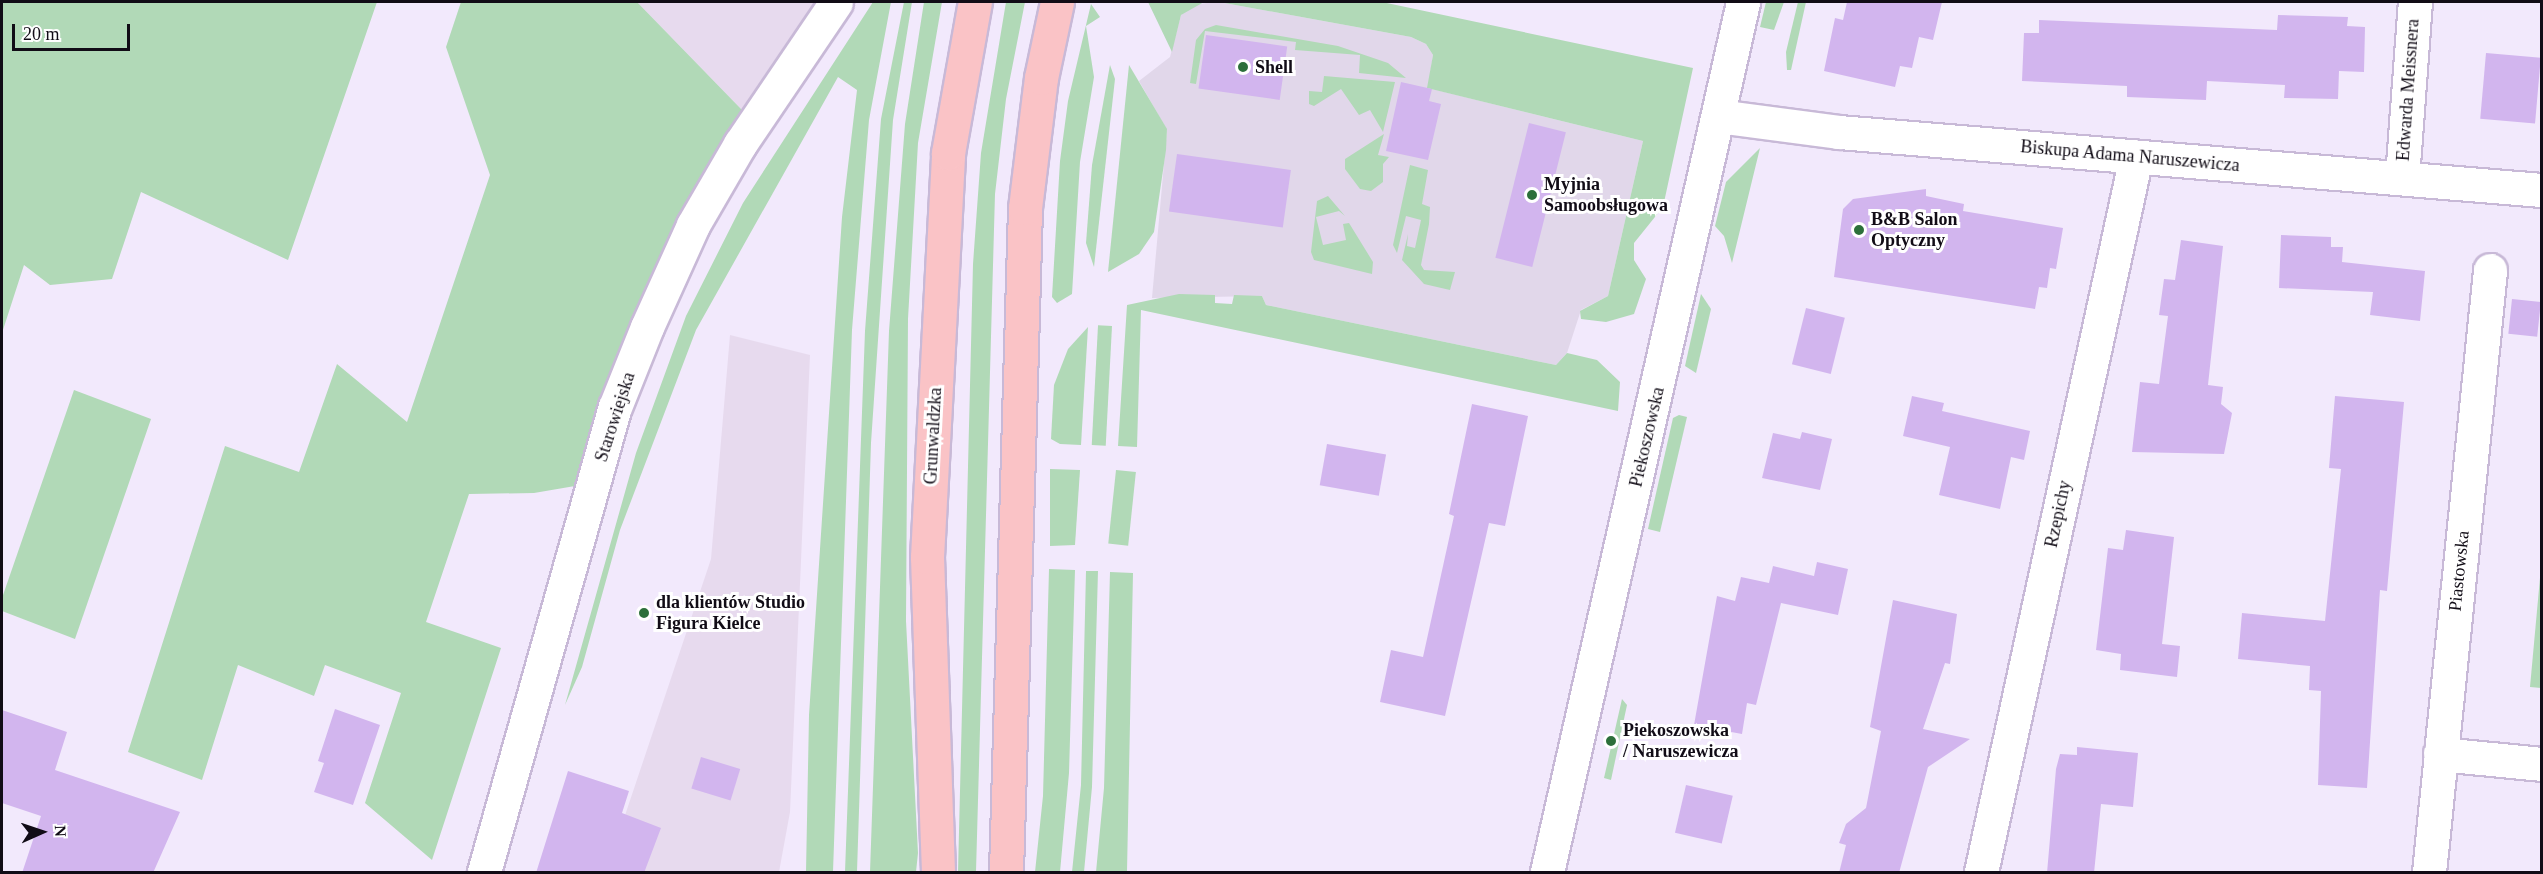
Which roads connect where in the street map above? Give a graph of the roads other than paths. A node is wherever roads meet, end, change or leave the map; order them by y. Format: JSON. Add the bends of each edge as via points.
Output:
{"nodes":[{"id":1,"x":836,"y":2,"type":"edge"},
{"id":2,"x":975,"y":2,"type":"edge"},
{"id":3,"x":1057,"y":2,"type":"edge"},
{"id":4,"x":1743,"y":2,"type":"edge"},
{"id":5,"x":2415,"y":2,"type":"edge"},
{"id":6,"x":1718,"y":116,"type":"junction"},
{"id":7,"x":2136,"y":157,"type":"junction"},
{"id":8,"x":2402,"y":178,"type":"junction"},
{"id":9,"x":2541,"y":190,"type":"edge"},
{"id":10,"x":2490,"y":270,"type":"dead end"},
{"id":11,"x":2440,"y":754,"type":"junction"},
{"id":12,"x":2541,"y":764,"type":"edge"},
{"id":13,"x":484,"y":873,"type":"edge"},
{"id":14,"x":938,"y":873,"type":"edge"},
{"id":15,"x":1006,"y":873,"type":"edge"},
{"id":16,"x":1547,"y":873,"type":"edge"},
{"id":17,"x":1981,"y":873,"type":"edge"},
{"id":18,"x":2429,"y":873,"type":"edge"}],
"edges":[{"from":1,"to":13,"type":"street","name":"Starowiejska","via":[[740,144],[693,225],[647,327],[615,407]]},
{"from":2,"to":14,"type":"main road","name":"Grunwaldzka","via":[[948,153],[927,557]]},
{"from":3,"to":15,"type":"main road","via":[[1041,78],[1025,208]]},
{"from":4,"to":6,"type":"street","name":"Piekoszowska"},
{"from":5,"to":8,"type":"street","name":"Edwarda Meissnera"},
{"from":6,"to":7,"type":"street","name":"Biskupa Adama Naruszewicza","via":[[1839,132]]},
{"from":6,"to":16,"type":"street","name":"Piekoszowska"},
{"from":7,"to":8,"type":"street","name":"Biskupa Adama Naruszewicza"},
{"from":7,"to":17,"type":"street","name":"Rzepichy"},
{"from":8,"to":9,"type":"street","name":"Biskupa Adama Naruszewicza"},
{"from":10,"to":11,"type":"street","name":"Piastowska"},
{"from":11,"to":12,"type":"street"},
{"from":11,"to":18,"type":"street","name":"Piastowska"}]}
